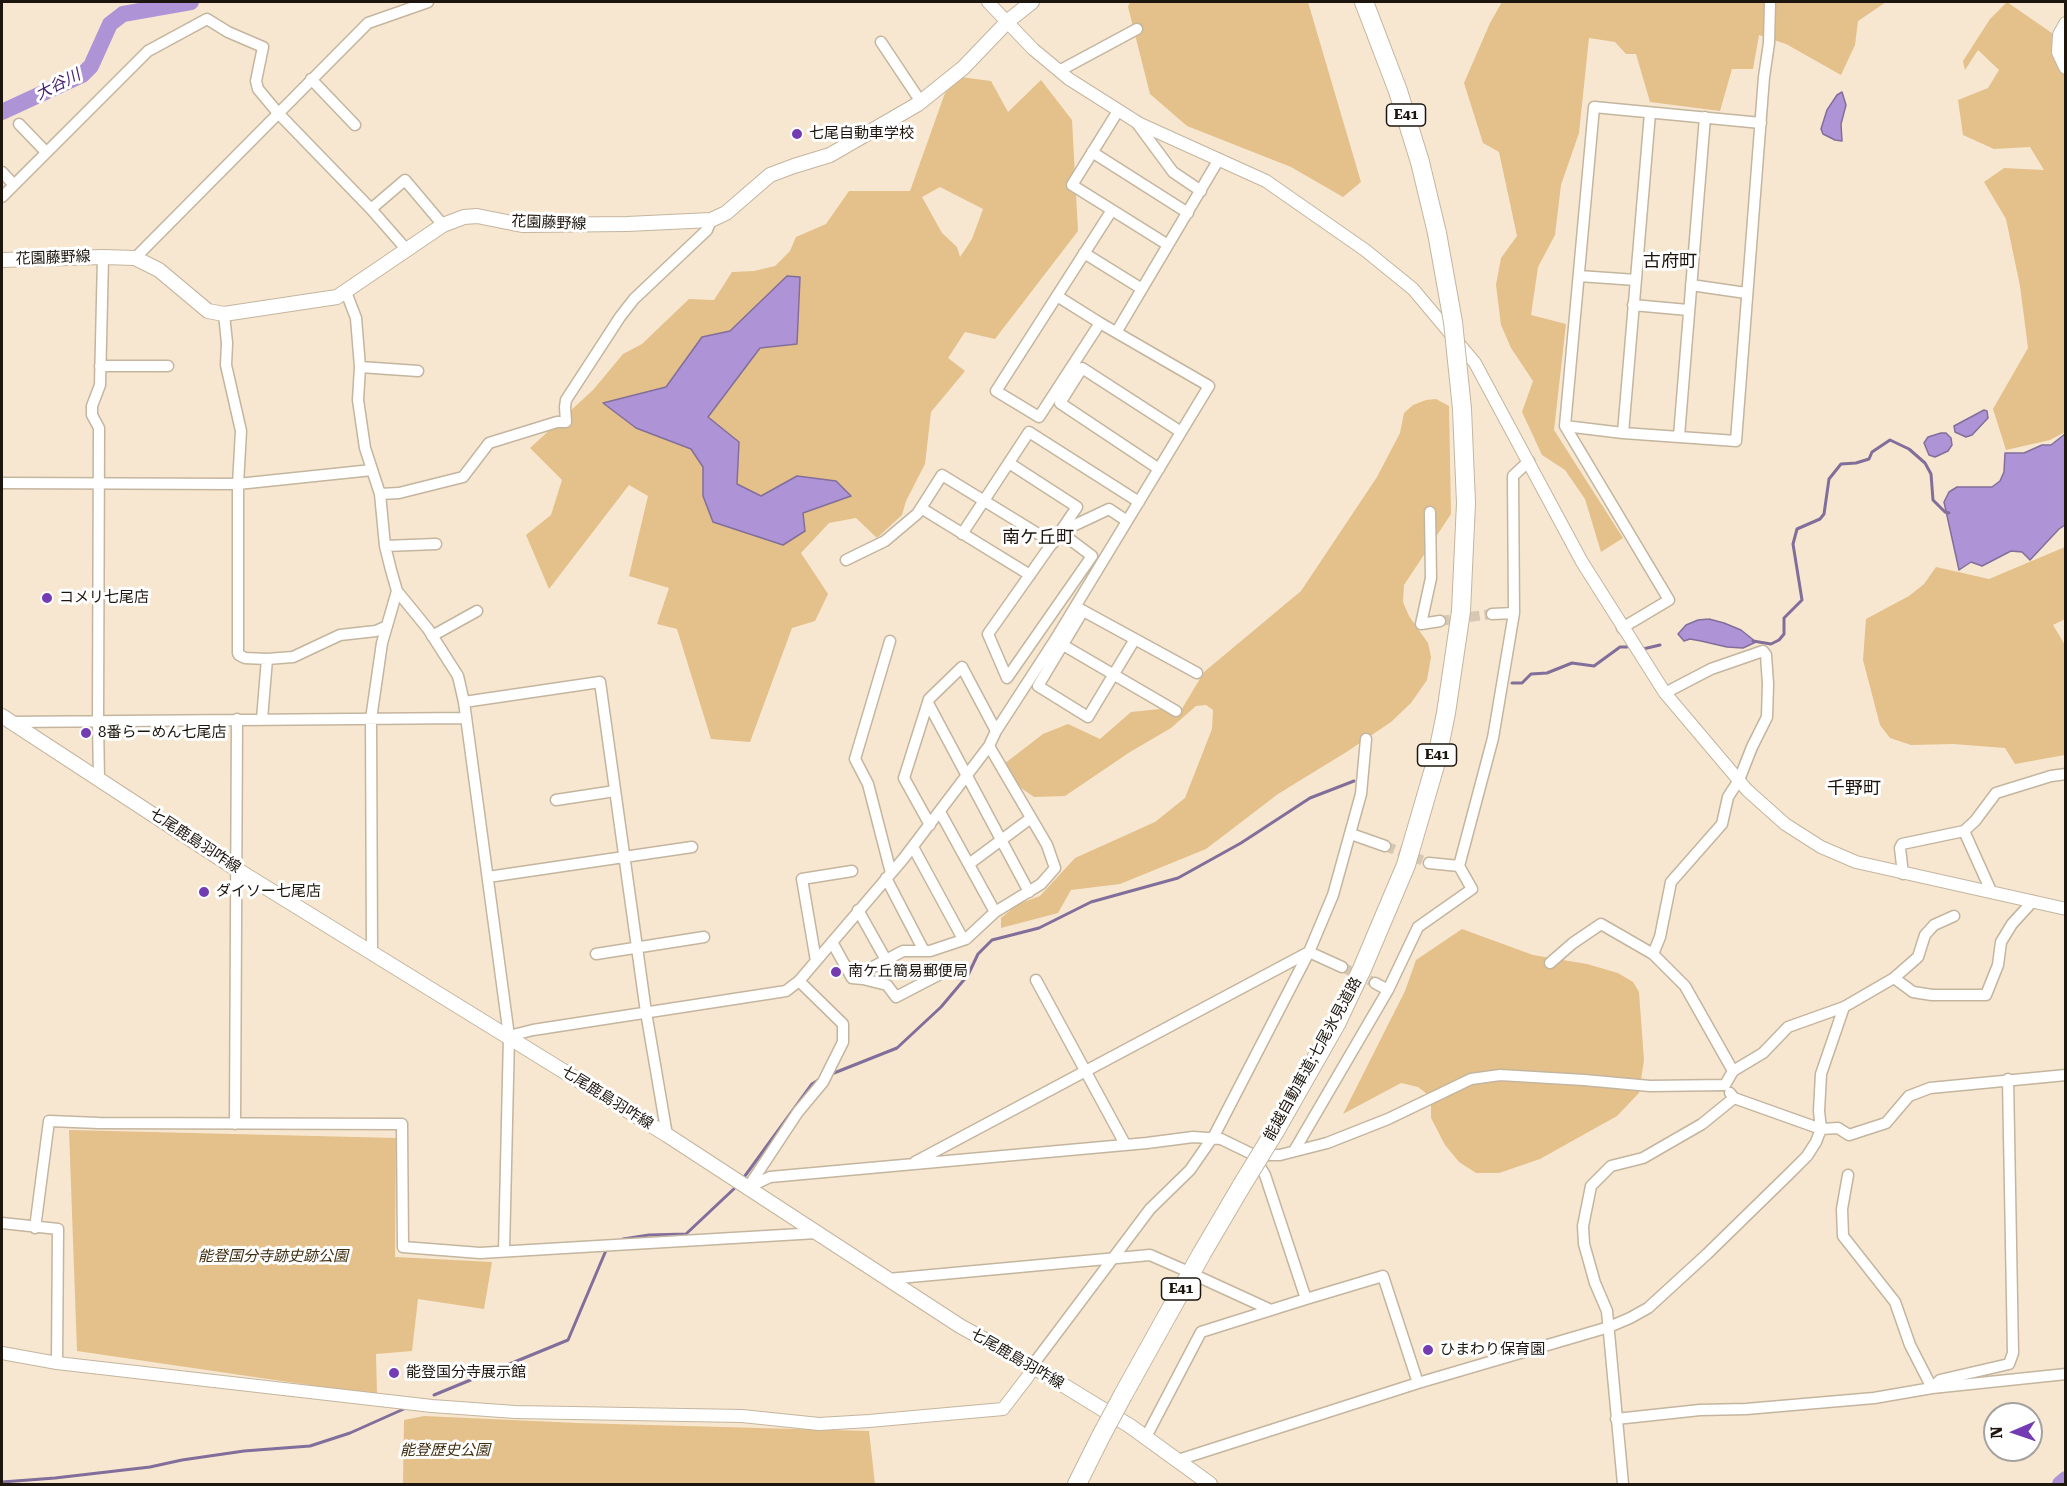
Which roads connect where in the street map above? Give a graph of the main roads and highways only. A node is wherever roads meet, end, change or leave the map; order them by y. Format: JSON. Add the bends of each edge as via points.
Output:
{"nodes":[{"id":1,"x":1032,"y":2,"type":"edge"},
{"id":2,"x":1364,"y":2,"type":"edge"},
{"id":3,"x":2066,"y":24,"type":"edge"},
{"id":4,"x":2066,"y":67,"type":"edge"},
{"id":5,"x":2,"y":260,"type":"edge"},
{"id":6,"x":4,"y":720,"type":"edge"},
{"id":7,"x":1077,"y":1485,"type":"edge"},
{"id":8,"x":1210,"y":1485,"type":"edge"}],
"edges":[{"from":1,"to":5,"type":"main road","name":"花園藤野線","via":[[921,102],[830,155],[770,175],[726,213],[711,220],[522,225],[464,217],[443,225],[337,297],[224,314],[208,311],[159,270],[135,258]]},
{"from":2,"to":7,"type":"highway","name":"能越自動車道;七尾氷見道路","number":"E41","bridge":true,"via":[[1420,162],[1453,322],[1466,503],[1461,611],[1446,713],[1406,865],[1362,969],[1332,1031],[1202,1253]]},
{"from":3,"to":4,"type":"main road","via":[[2060,35],[2059,52]]},
{"from":6,"to":8,"type":"main road","name":"七尾鹿島羽咋線","via":[[236,869],[667,1135],[960,1326],[1146,1437]]}]}
